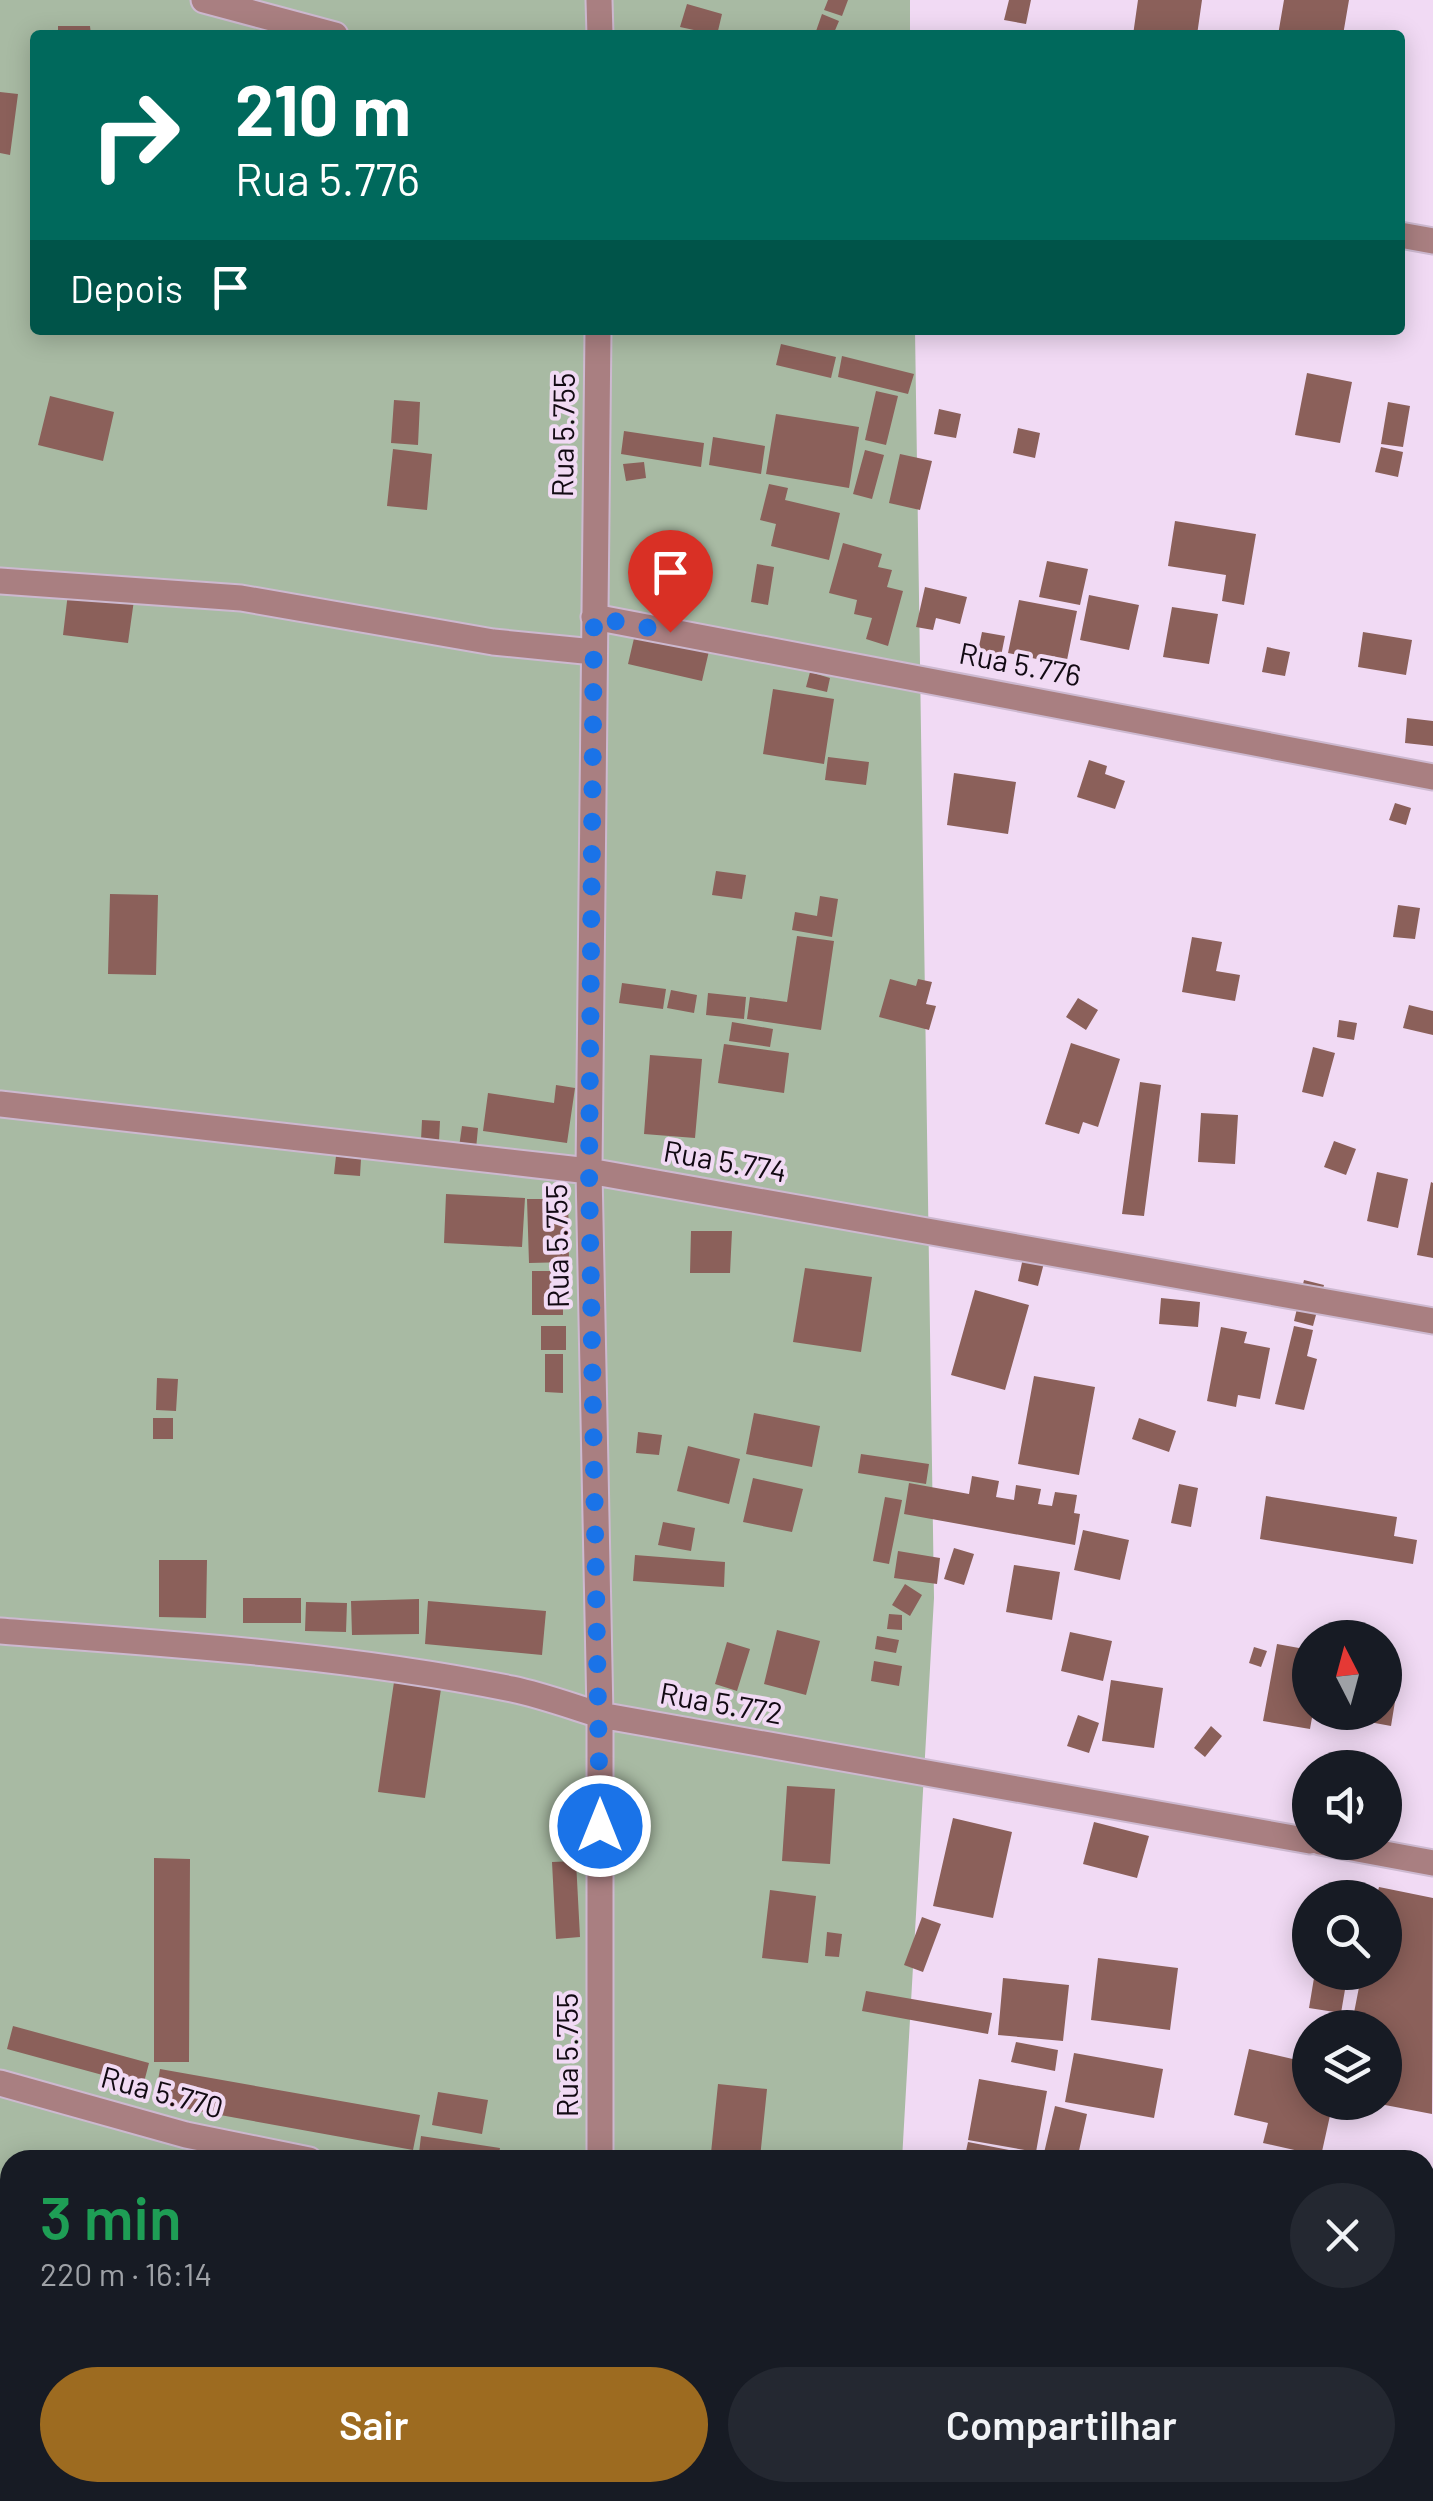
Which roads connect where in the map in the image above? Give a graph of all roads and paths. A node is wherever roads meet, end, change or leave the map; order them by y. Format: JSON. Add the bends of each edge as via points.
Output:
{"nodes":[{"id":1,"x":204,"y":0,"type":"edge"},
{"id":2,"x":599,"y":0,"type":"edge"},
{"id":3,"x":316,"y":30,"type":"edge"},
{"id":4,"x":600,"y":30,"type":"edge"},
{"id":5,"x":1405,"y":236,"type":"edge"},
{"id":6,"x":1433,"y":241,"type":"edge"},
{"id":7,"x":598,"y":335,"type":"edge"},
{"id":8,"x":0,"y":582,"type":"edge"},
{"id":9,"x":594,"y":617,"type":"junction"},
{"id":10,"x":594,"y":652,"type":"junction"},
{"id":11,"x":1433,"y":777,"type":"edge"},
{"id":12,"x":0,"y":1104,"type":"edge"},
{"id":13,"x":589,"y":1171,"type":"junction"},
{"id":14,"x":1433,"y":1321,"type":"edge"},
{"id":15,"x":0,"y":1632,"type":"edge"},
{"id":16,"x":600,"y":1715,"type":"junction"},
{"id":17,"x":1292,"y":1838,"type":"edge"},
{"id":18,"x":1402,"y":1857,"type":"edge"},
{"id":19,"x":1433,"y":1862,"type":"edge"},
{"id":20,"x":0,"y":2083,"type":"edge"},
{"id":21,"x":184,"y":2147,"type":"edge"},
{"id":22,"x":213,"y":2150,"type":"edge"},
{"id":23,"x":600,"y":2150,"type":"edge"}],
"edges":[{"from":1,"to":3,"type":"street"},
{"from":2,"to":4,"type":"street"},
{"from":5,"to":6,"type":"street"},
{"from":7,"to":9,"type":"street","name":"Rua 5.755"},
{"from":8,"to":10,"type":"street","via":[[241,598],[493,642]]},
{"from":9,"to":10,"type":"street","name":"Rua 5.755"},
{"from":9,"to":11,"type":"street","name":"Rua 5.776"},
{"from":10,"to":13,"type":"street","name":"Rua 5.755"},
{"from":12,"to":13,"type":"street","name":"Rua 5.774"},
{"from":13,"to":14,"type":"street","name":"Rua 5.774"},
{"from":13,"to":16,"type":"street","name":"Rua 5.755"},
{"from":15,"to":16,"type":"street","name":"Rua 5.772","via":[[174,1644],[421,1674],[516,1689]]},
{"from":16,"to":17,"type":"street","name":"Rua 5.772"},
{"from":16,"to":23,"type":"street","name":"Rua 5.755"},
{"from":18,"to":19,"type":"street"},
{"from":20,"to":21,"type":"street","name":"Rua 5.770"},
{"from":21,"to":22,"type":"street","name":"Rua 5.770"}]}
